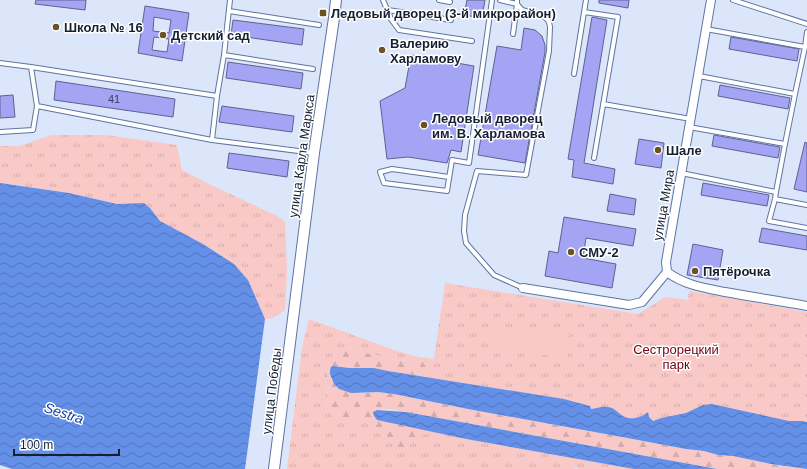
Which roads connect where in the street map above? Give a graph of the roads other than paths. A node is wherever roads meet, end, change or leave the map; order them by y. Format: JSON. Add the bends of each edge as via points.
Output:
{"nodes":[{"id":1,"x":230,"y":0,"type":"edge"},
{"id":2,"x":336,"y":0,"type":"edge"},
{"id":3,"x":383,"y":0,"type":"edge"},
{"id":4,"x":439,"y":0,"type":"edge"},
{"id":5,"x":492,"y":0,"type":"edge"},
{"id":6,"x":500,"y":0,"type":"edge"},
{"id":7,"x":586,"y":0,"type":"edge"},
{"id":8,"x":711,"y":0,"type":"edge"},
{"id":9,"x":733,"y":0,"type":"edge"},
{"id":10,"x":450,"y":2,"type":"dead end"},
{"id":11,"x":517,"y":2,"type":"edge"},
{"id":12,"x":388,"y":10,"type":"junction"},
{"id":13,"x":229,"y":11,"type":"junction"},
{"id":14,"x":584,"y":12,"type":"junction"},
{"id":15,"x":451,"y":20,"type":"dead end"},
{"id":16,"x":807,"y":24,"type":"edge"},
{"id":17,"x":320,"y":25,"type":"dead end"},
{"id":18,"x":706,"y":29,"type":"junction"},
{"id":19,"x":807,"y":32,"type":"edge"},
{"id":20,"x":513,"y":34,"type":"dead end"},
{"id":21,"x":472,"y":42,"type":"dead end"},
{"id":22,"x":805,"y":47,"type":"junction"},
{"id":23,"x":224,"y":55,"type":"junction"},
{"id":24,"x":0,"y":63,"type":"edge"},
{"id":25,"x":31,"y":67,"type":"junction"},
{"id":26,"x":313,"y":69,"type":"dead end"},
{"id":27,"x":574,"y":74,"type":"dead end"},
{"id":28,"x":699,"y":76,"type":"junction"},
{"id":29,"x":796,"y":94,"type":"junction"},
{"id":30,"x":217,"y":96,"type":"junction"},
{"id":31,"x":604,"y":104,"type":"junction"},
{"id":32,"x":37,"y":106,"type":"junction"},
{"id":33,"x":690,"y":123,"type":"junction"},
{"id":34,"x":0,"y":132,"type":"edge"},
{"id":35,"x":212,"y":140,"type":"junction"},
{"id":36,"x":785,"y":144,"type":"junction"},
{"id":37,"x":314,"y":153,"type":"junction"},
{"id":38,"x":594,"y":158,"type":"dead end"},
{"id":39,"x":681,"y":173,"type":"junction"},
{"id":40,"x":449,"y":177,"type":"junction"},
{"id":41,"x":776,"y":192,"type":"junction"},
{"id":42,"x":775,"y":199,"type":"junction"},
{"id":43,"x":807,"y":205,"type":"edge"},
{"id":44,"x":807,"y":228,"type":"edge"},
{"id":45,"x":667,"y":272,"type":"junction"},
{"id":46,"x":523,"y":288,"type":"joint"},
{"id":47,"x":807,"y":306,"type":"edge"},
{"id":48,"x":293,"y":317,"type":"joint"},
{"id":49,"x":274,"y":469,"type":"edge"}],
"edges":[{"from":1,"to":13,"type":"lane"},
{"from":2,"to":37,"type":"street","name":"улица Карла Маркса"},
{"from":3,"to":12,"type":"lane"},
{"from":4,"to":10,"type":"lane"},
{"from":5,"to":40,"type":"lane","via":[[469,163],[452,160]]},
{"from":6,"to":11,"type":"lane"},
{"from":7,"to":14,"type":"lane"},
{"from":8,"to":18,"type":"street","name":"улица Мира"},
{"from":9,"to":16,"type":"lane"},
{"from":11,"to":20,"type":"lane"},
{"from":11,"to":46,"type":"lane","via":[[522,10],[546,18],[550,27],[549,50],[526,175],[477,171],[465,215],[464,231],[466,243],[494,275]]},
{"from":12,"to":15,"type":"lane"},
{"from":12,"to":21,"type":"lane","via":[[399,30]]},
{"from":13,"to":17,"type":"lane"},
{"from":13,"to":23,"type":"lane"},
{"from":14,"to":27,"type":"lane"},
{"from":14,"to":31,"type":"lane","via":[[618,17]]},
{"from":18,"to":22,"type":"lane"},
{"from":18,"to":28,"type":"street","name":"улица Мира"},
{"from":19,"to":22,"type":"lane"},
{"from":22,"to":29,"type":"lane"},
{"from":23,"to":26,"type":"lane"},
{"from":23,"to":30,"type":"lane"},
{"from":24,"to":25,"type":"lane"},
{"from":25,"to":30,"type":"lane"},
{"from":25,"to":32,"type":"lane"},
{"from":28,"to":29,"type":"lane"},
{"from":28,"to":33,"type":"street","name":"улица Мира"},
{"from":29,"to":36,"type":"lane"},
{"from":30,"to":35,"type":"lane"},
{"from":31,"to":33,"type":"lane"},
{"from":31,"to":38,"type":"lane"},
{"from":32,"to":34,"type":"lane","via":[[33,130]]},
{"from":32,"to":35,"type":"lane"},
{"from":33,"to":36,"type":"lane"},
{"from":33,"to":39,"type":"street","name":"улица Мира"},
{"from":35,"to":37,"type":"lane"},
{"from":36,"to":41,"type":"lane"},
{"from":37,"to":48,"type":"street","name":"улица Карла Маркса"},
{"from":39,"to":41,"type":"lane"},
{"from":39,"to":45,"type":"street","name":"улица Мира","via":[[666,262]]},
{"from":40,"to":40,"type":"lane","via":[[447,191],[384,183],[380,172],[392,169]]},
{"from":41,"to":42,"type":"lane"},
{"from":42,"to":43,"type":"lane"},
{"from":42,"to":44,"type":"lane","via":[[769,221]]},
{"from":45,"to":46,"type":"street","via":[[642,302],[629,305]]},
{"from":45,"to":47,"type":"street","via":[[695,286]]},
{"from":48,"to":49,"type":"street","name":"улица Победы"}]}
